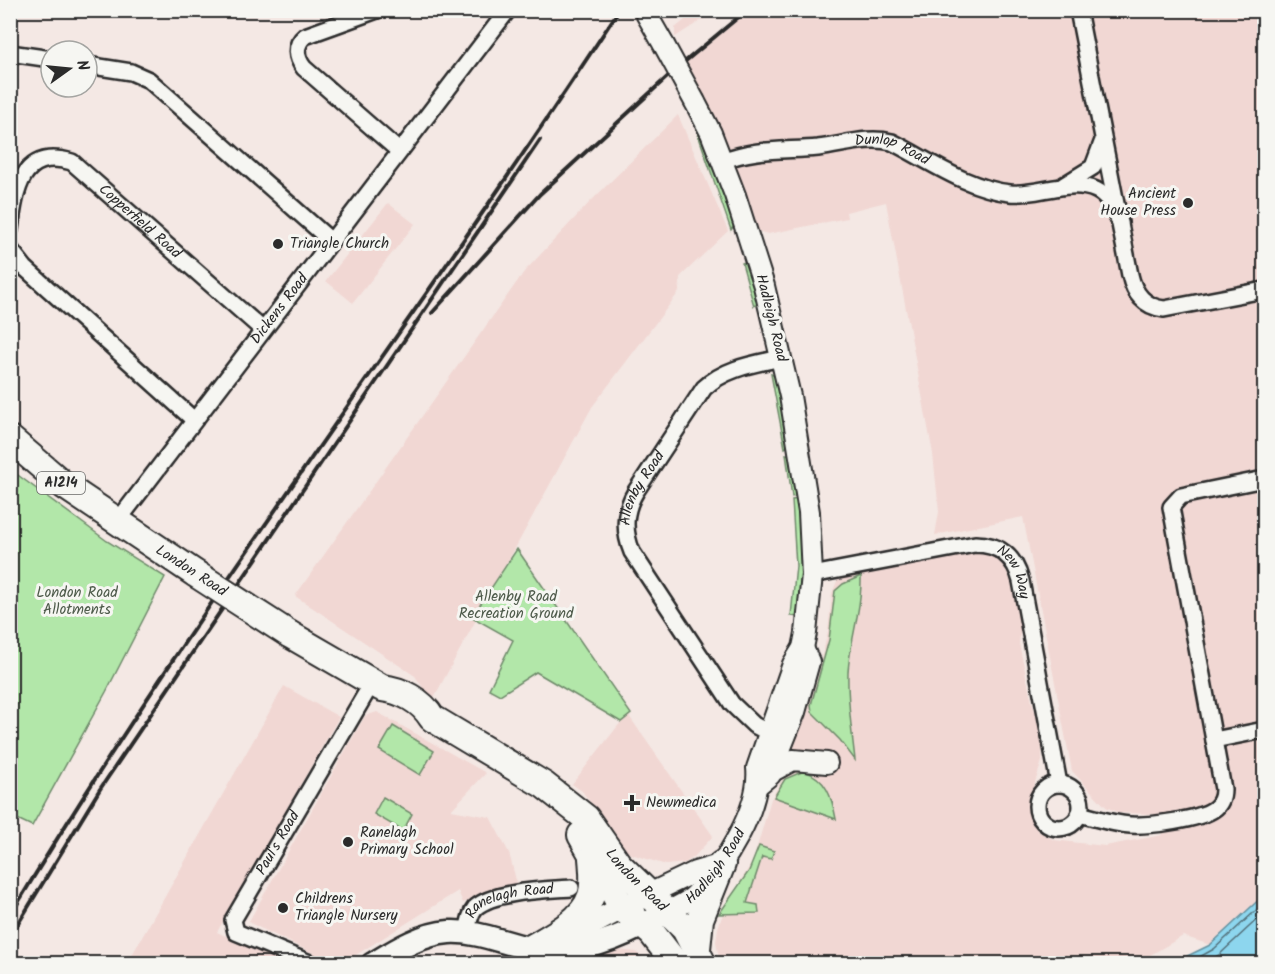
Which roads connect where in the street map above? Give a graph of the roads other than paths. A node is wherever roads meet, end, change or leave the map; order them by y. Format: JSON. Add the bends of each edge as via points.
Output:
{"nodes":[{"id":1,"x":377,"y":10,"type":"edge"},
{"id":2,"x":508,"y":10,"type":"edge"},
{"id":3,"x":1078,"y":10,"type":"edge"},
{"id":4,"x":644,"y":11,"type":"edge"},
{"id":5,"x":10,"y":53,"type":"edge"},
{"id":6,"x":39,"y":57,"type":"edge"},
{"id":7,"x":99,"y":67,"type":"edge"},
{"id":8,"x":1102,"y":131,"type":"junction"},
{"id":9,"x":399,"y":152,"type":"junction"},
{"id":10,"x":722,"y":161,"type":"junction"},
{"id":11,"x":1056,"y":188,"type":"junction"},
{"id":12,"x":1120,"y":223,"type":"junction"},
{"id":13,"x":10,"y":230,"type":"edge"},
{"id":14,"x":331,"y":241,"type":"junction"},
{"id":15,"x":10,"y":249,"type":"edge"},
{"id":16,"x":1264,"y":290,"type":"edge"},
{"id":17,"x":263,"y":330,"type":"junction"},
{"id":18,"x":781,"y":358,"type":"junction"},
{"id":19,"x":194,"y":420,"type":"junction"},
{"id":20,"x":10,"y":439,"type":"edge"},
{"id":21,"x":1264,"y":479,"type":"edge"},
{"id":22,"x":117,"y":522,"type":"junction"},
{"id":23,"x":812,"y":575,"type":"junction"},
{"id":24,"x":377,"y":686,"type":"junction"},
{"id":25,"x":780,"y":730,"type":"junction"},
{"id":26,"x":1264,"y":730,"type":"edge"},
{"id":27,"x":1214,"y":740,"type":"junction"},
{"id":28,"x":827,"y":763,"type":"dead end"},
{"id":29,"x":765,"y":778,"type":"junction"},
{"id":30,"x":1059,"y":784,"type":"junction"},
{"id":31,"x":564,"y":801,"type":"junction"},
{"id":32,"x":1079,"y":814,"type":"junction"},
{"id":33,"x":592,"y":858,"type":"junction"},
{"id":34,"x":722,"y":864,"type":"junction"},
{"id":35,"x":571,"y":888,"type":"dead end"},
{"id":36,"x":650,"y":894,"type":"junction"},
{"id":37,"x":623,"y":909,"type":"junction"},
{"id":38,"x":669,"y":911,"type":"junction"},
{"id":39,"x":644,"y":926,"type":"junction"},
{"id":40,"x":467,"y":934,"type":"junction"},
{"id":41,"x":537,"y":947,"type":"junction"},
{"id":42,"x":700,"y":956,"type":"edge"},
{"id":43,"x":312,"y":963,"type":"edge"},
{"id":44,"x":373,"y":963,"type":"edge"},
{"id":45,"x":676,"y":963,"type":"edge"}],
"edges":[{"from":1,"to":9,"type":"street","via":[[304,36],[297,53],[304,68]]},
{"from":2,"to":9,"type":"street","name":"Dickens Road"},
{"from":3,"to":8,"type":"street"},
{"from":4,"to":10,"type":"street","name":"Hadleigh Road","bridge":true,"via":[[695,102]]},
{"from":5,"to":6,"type":"street"},
{"from":7,"to":14,"type":"street","via":[[131,72],[149,80]]},
{"from":8,"to":11,"type":"street","name":"Dunlop Road","via":[[1101,152],[1093,167]]},
{"from":8,"to":12,"type":"street"},
{"from":9,"to":14,"type":"street","name":"Dickens Road"},
{"from":10,"to":11,"type":"street","name":"Dunlop Road","via":[[749,152],[882,140],[984,188],[1013,193]]},
{"from":10,"to":18,"type":"street","name":"Hadleigh Road","via":[[761,276]]},
{"from":11,"to":12,"type":"street","name":"Dunlop Road","via":[[1096,190],[1109,201]]},
{"from":12,"to":16,"type":"street","via":[[1133,287],[1142,300],[1158,308]]},
{"from":13,"to":17,"type":"street","name":"Copperfield Road","via":[[22,175],[34,165],[54,159],[72,162]]},
{"from":14,"to":17,"type":"street","name":"Dickens Road"},
{"from":15,"to":19,"type":"street","via":[[25,268]]},
{"from":17,"to":19,"type":"street","name":"Dickens Road"},
{"from":18,"to":23,"type":"street","name":"Hadleigh Road","via":[[805,481]]},
{"from":18,"to":25,"type":"street","name":"Allenby Road","via":[[734,369],[704,388],[636,491],[626,517],[632,552],[732,704],[754,725]]},
{"from":19,"to":22,"type":"street","name":"Dickens Road"},
{"from":20,"to":22,"type":"main road","name":"London Road","number":"A1214","via":[[65,486]]},
{"from":21,"to":27,"type":"street","via":[[1180,496],[1171,507]]},
{"from":22,"to":24,"type":"main road","name":"London Road","number":"A1214","bridge":true},
{"from":23,"to":25,"type":"street","name":"Hadleigh Road","via":[[803,648],[809,662]]},
{"from":23,"to":30,"type":"street","name":"New Way","via":[[975,544],[1005,552],[1021,581]]},
{"from":24,"to":31,"type":"main road","name":"London Road","via":[[387,701],[419,719],[432,718],[516,767]]},
{"from":24,"to":43,"type":"street","name":"Paul's Road","via":[[233,920],[236,932]]},
{"from":25,"to":29,"type":"street","name":"Hadleigh Road"},
{"from":26,"to":27,"type":"street"},
{"from":27,"to":32,"type":"street","via":[[1223,795],[1212,810],[1172,821],[1131,825]]},
{"from":28,"to":29,"type":"street","via":[[793,760]]},
{"from":29,"to":34,"type":"street","name":"Hadleigh Road"},
{"from":30,"to":32,"type":"street","via":[[1075,791],[1080,802]]},
{"from":30,"to":32,"type":"street","via":[[1047,788],[1039,797],[1039,816],[1048,825],[1060,828],[1072,824]]},
{"from":31,"to":33,"type":"main road","name":"London Road"},
{"from":31,"to":36,"type":"main road","name":"London Road","via":[[586,818],[611,855]]},
{"from":33,"to":37,"type":"main road","name":"London Road"},
{"from":33,"to":41,"type":"main road","via":[[592,892],[584,908]]},
{"from":34,"to":36,"type":"street"},
{"from":34,"to":38,"type":"street","name":"Hadleigh Road","via":[[694,897]]},
{"from":34,"to":42,"type":"main road","via":[[698,925]]},
{"from":35,"to":40,"type":"street","name":"Ranelagh Road","via":[[510,895],[480,905],[474,909]]},
{"from":36,"to":37,"type":"main road"},
{"from":36,"to":38,"type":"main road","name":"London Road"},
{"from":37,"to":39,"type":"main road","name":"London Road"},
{"from":37,"to":41,"type":"main road","via":[[568,938]]},
{"from":38,"to":39,"type":"main road","name":"Hadleigh Road"},
{"from":38,"to":42,"type":"main road","name":"London Road","via":[[686,929]]},
{"from":39,"to":41,"type":"main road","name":"Ranelagh Road","via":[[580,948],[550,951]]},
{"from":39,"to":45,"type":"main road","name":"London Road"},
{"from":40,"to":41,"type":"main road","name":"Ranelagh Road"},
{"from":40,"to":44,"type":"main road","name":"Ranelagh Road","via":[[448,932],[427,937]]}]}
